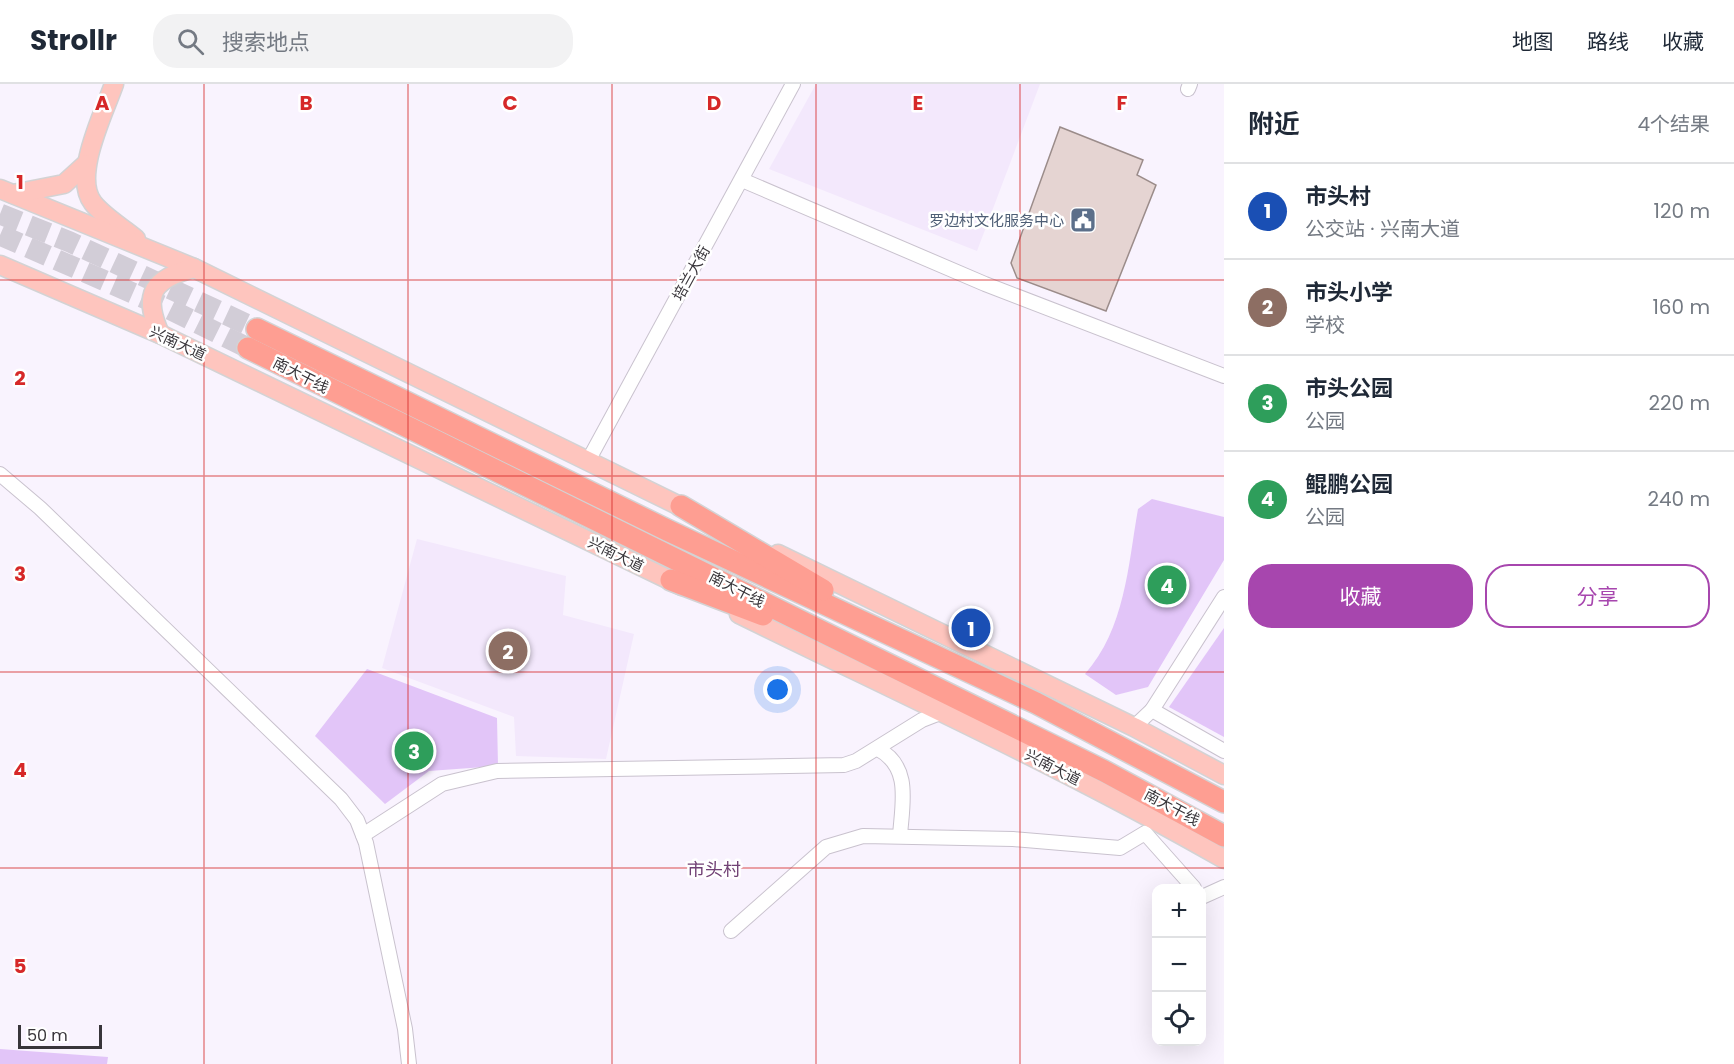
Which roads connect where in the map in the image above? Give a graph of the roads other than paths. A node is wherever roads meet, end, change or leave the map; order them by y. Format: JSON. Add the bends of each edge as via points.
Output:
{"nodes":[{"id":1,"x":114,"y":84,"type":"edge"},
{"id":2,"x":793,"y":84,"type":"edge"},
{"id":3,"x":86,"y":164,"type":"junction"},
{"id":4,"x":742,"y":180,"type":"junction"},
{"id":5,"x":6,"y":192,"type":"edge"},
{"id":6,"x":150,"y":250,"type":"junction"},
{"id":7,"x":0,"y":265,"type":"edge"},
{"id":8,"x":194,"y":268,"type":"junction"},
{"id":9,"x":257,"y":328,"type":"tunnel mouth"},
{"id":10,"x":160,"y":334,"type":"junction"},
{"id":11,"x":248,"y":348,"type":"tunnel mouth"},
{"id":12,"x":1224,"y":376,"type":"edge"},
{"id":13,"x":588,"y":460,"type":"junction"},
{"id":14,"x":0,"y":474,"type":"edge"},
{"id":15,"x":681,"y":506,"type":"junction"},
{"id":16,"x":671,"y":580,"type":"junction"},
{"id":17,"x":1224,"y":597,"type":"edge"},
{"id":18,"x":867,"y":653,"type":"junction"},
{"id":19,"x":934,"y":656,"type":"junction"},
{"id":20,"x":1152,"y":710,"type":"junction"},
{"id":21,"x":940,"y":713,"type":"junction"},
{"id":22,"x":1134,"y":727,"type":"junction"},
{"id":23,"x":878,"y":749,"type":"junction"},
{"id":24,"x":1224,"y":751,"type":"edge"},
{"id":25,"x":1224,"y":775,"type":"edge"},
{"id":26,"x":1224,"y":802,"type":"edge"},
{"id":27,"x":363,"y":835,"type":"junction"},
{"id":28,"x":900,"y":836,"type":"junction"},
{"id":29,"x":1224,"y":836,"type":"edge"},
{"id":30,"x":1224,"y":859,"type":"edge"},
{"id":31,"x":1190,"y":884,"type":"edge"},
{"id":32,"x":1224,"y":887,"type":"edge"},
{"id":33,"x":1206,"y":895,"type":"edge"},
{"id":34,"x":731,"y":931,"type":"dead end"},
{"id":35,"x":409,"y":1064,"type":"edge"}],
"edges":[{"from":1,"to":3,"type":"main road"},
{"from":2,"to":4,"type":"street","name":"培兰大街"},
{"from":3,"to":5,"type":"main road","via":[[64,184]]},
{"from":3,"to":6,"type":"main road","via":[[92,202]]},
{"from":4,"to":12,"type":"street","via":[[985,284]]},
{"from":4,"to":13,"type":"street","name":"培兰大街"},
{"from":5,"to":6,"type":"main road"},
{"from":6,"to":8,"type":"main road"},
{"from":7,"to":10,"type":"main road","name":"兴南大道"},
{"from":8,"to":10,"type":"main road","via":[[169,275],[155,288],[150,312]]},
{"from":8,"to":13,"type":"main road"},
{"from":9,"to":19,"type":"highway","name":"南大干线","via":[[667,530]]},
{"from":10,"to":16,"type":"main road","name":"兴南大道"},
{"from":11,"to":18,"type":"highway","name":"南大干线"},
{"from":13,"to":15,"type":"main road"},
{"from":14,"to":27,"type":"street","via":[[341,799]]},
{"from":15,"to":19,"type":"highway"},
{"from":15,"to":22,"type":"main road"},
{"from":16,"to":18,"type":"highway"},
{"from":16,"to":21,"type":"main road","name":"兴南大道"},
{"from":17,"to":20,"type":"street"},
{"from":18,"to":29,"type":"highway","name":"南大干线"},
{"from":19,"to":26,"type":"highway","name":"南大干线","via":[[1035,703]]},
{"from":20,"to":22,"type":"street"},
{"from":20,"to":24,"type":"street"},
{"from":21,"to":23,"type":"street"},
{"from":21,"to":30,"type":"main road","name":"兴南大道","via":[[1131,806]]},
{"from":22,"to":25,"type":"main road"},
{"from":23,"to":27,"type":"street","via":[[856,761],[822,766],[497,771],[442,784]]},
{"from":23,"to":28,"type":"street","via":[[899,766],[903,787]]},
{"from":27,"to":35,"type":"street"},
{"from":28,"to":31,"type":"street","via":[[1014,839],[1120,848],[1145,833]]},
{"from":28,"to":34,"type":"street","via":[[863,836],[826,847]]},
{"from":32,"to":33,"type":"street"}]}
